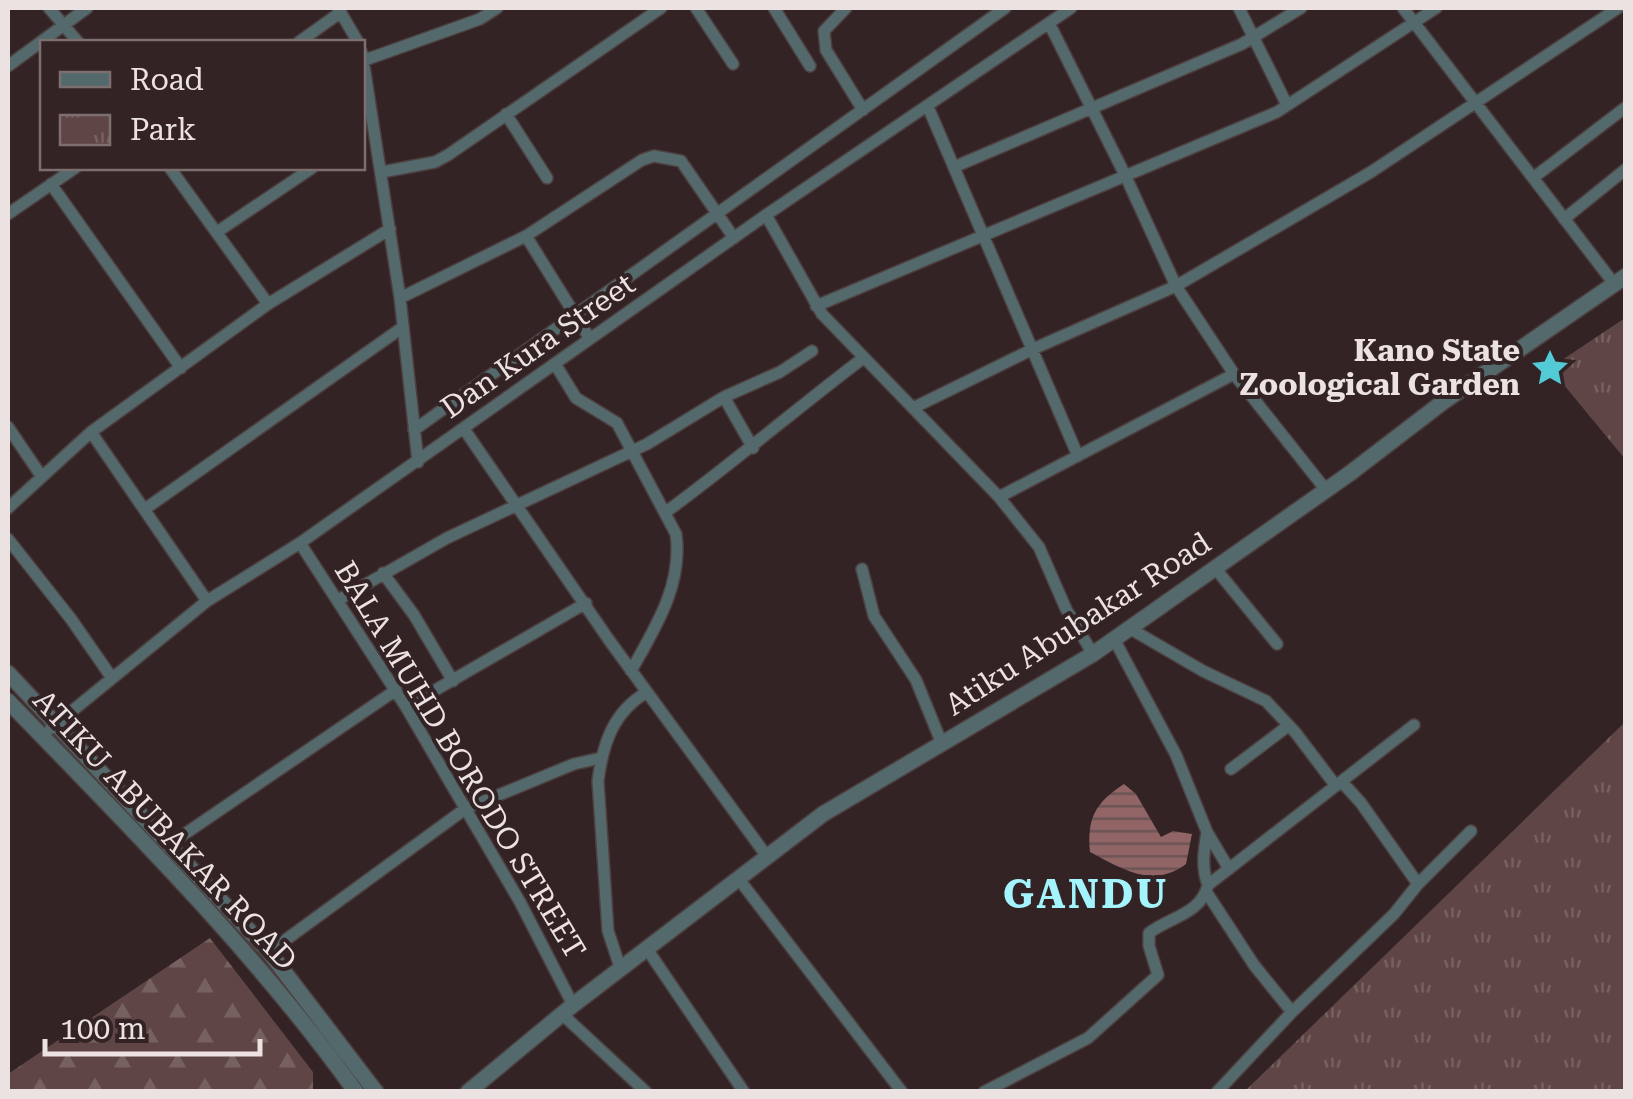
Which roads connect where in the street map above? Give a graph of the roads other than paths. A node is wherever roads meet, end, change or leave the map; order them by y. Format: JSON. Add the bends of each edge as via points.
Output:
{"nodes":[{"id":1,"x":48,"y":8,"type":"edge"},
{"id":2,"x":87,"y":8,"type":"edge"},
{"id":3,"x":472,"y":8,"type":"edge"},
{"id":4,"x":498,"y":8,"type":"edge"},
{"id":5,"x":661,"y":8,"type":"edge"},
{"id":6,"x":696,"y":8,"type":"edge"},
{"id":7,"x":774,"y":8,"type":"edge"},
{"id":8,"x":846,"y":8,"type":"edge"},
{"id":9,"x":1005,"y":8,"type":"edge"},
{"id":10,"x":1072,"y":8,"type":"edge"},
{"id":11,"x":1239,"y":8,"type":"edge"},
{"id":12,"x":1301,"y":8,"type":"edge"},
{"id":13,"x":1404,"y":8,"type":"edge"},
{"id":14,"x":1436,"y":8,"type":"edge"},
{"id":15,"x":1618,"y":8,"type":"edge"},
{"id":16,"x":339,"y":10,"type":"edge"},
{"id":17,"x":1626,"y":16,"type":"edge"},
{"id":18,"x":480,"y":19,"type":"junction"},
{"id":19,"x":1049,"y":23,"type":"junction"},
{"id":20,"x":65,"y":24,"type":"junction"},
{"id":21,"x":1414,"y":24,"type":"junction"},
{"id":22,"x":1255,"y":38,"type":"junction"},
{"id":23,"x":43,"y":40,"type":"edge"},
{"id":24,"x":77,"y":40,"type":"edge"},
{"id":25,"x":302,"y":40,"type":"edge"},
{"id":26,"x":357,"y":40,"type":"edge"},
{"id":27,"x":40,"y":42,"type":"edge"},
{"id":28,"x":365,"y":57,"type":"edge"},
{"id":29,"x":365,"y":63,"type":"edge"},
{"id":30,"x":734,"y":64,"type":"dead end"},
{"id":31,"x":8,"y":66,"type":"edge"},
{"id":32,"x":810,"y":66,"type":"dead end"},
{"id":33,"x":1287,"y":105,"type":"junction"},
{"id":34,"x":1475,"y":105,"type":"junction"},
{"id":35,"x":928,"y":107,"type":"junction"},
{"id":36,"x":1626,"y":107,"type":"edge"},
{"id":37,"x":1092,"y":108,"type":"junction"},
{"id":38,"x":863,"y":110,"type":"junction"},
{"id":39,"x":506,"y":114,"type":"junction"},
{"id":40,"x":375,"y":125,"type":"junction"},
{"id":41,"x":365,"y":131,"type":"edge"},
{"id":42,"x":954,"y":167,"type":"junction"},
{"id":43,"x":1626,"y":168,"type":"edge"},
{"id":44,"x":71,"y":170,"type":"edge"},
{"id":45,"x":171,"y":170,"type":"edge"},
{"id":46,"x":309,"y":170,"type":"edge"},
{"id":47,"x":382,"y":172,"type":"junction"},
{"id":48,"x":1126,"y":176,"type":"junction"},
{"id":49,"x":547,"y":178,"type":"dead end"},
{"id":50,"x":1532,"y":178,"type":"junction"},
{"id":51,"x":50,"y":184,"type":"junction"},
{"id":52,"x":8,"y":214,"type":"edge"},
{"id":53,"x":717,"y":214,"type":"junction"},
{"id":54,"x":766,"y":216,"type":"junction"},
{"id":55,"x":1564,"y":219,"type":"junction"},
{"id":56,"x":390,"y":229,"type":"junction"},
{"id":57,"x":216,"y":232,"type":"junction"},
{"id":58,"x":526,"y":236,"type":"junction"},
{"id":59,"x":984,"y":236,"type":"junction"},
{"id":60,"x":734,"y":238,"type":"junction"},
{"id":61,"x":1620,"y":280,"type":"edge"},
{"id":62,"x":1176,"y":286,"type":"junction"},
{"id":63,"x":400,"y":298,"type":"junction"},
{"id":64,"x":268,"y":304,"type":"junction"},
{"id":65,"x":816,"y":306,"type":"junction"},
{"id":66,"x":574,"y":314,"type":"junction"},
{"id":67,"x":403,"y":326,"type":"junction"},
{"id":68,"x":590,"y":339,"type":"junction"},
{"id":69,"x":1033,"y":350,"type":"junction"},
{"id":70,"x":812,"y":351,"type":"dead end"},
{"id":71,"x":862,"y":359,"type":"junction"},
{"id":72,"x":555,"y":364,"type":"junction"},
{"id":73,"x":181,"y":368,"type":"junction"},
{"id":74,"x":1234,"y":374,"type":"junction"},
{"id":75,"x":724,"y":398,"type":"junction"},
{"id":76,"x":913,"y":408,"type":"junction"},
{"id":77,"x":8,"y":427,"type":"edge"},
{"id":78,"x":464,"y":429,"type":"junction"},
{"id":79,"x":414,"y":430,"type":"junction"},
{"id":80,"x":91,"y":432,"type":"junction"},
{"id":81,"x":753,"y":448,"type":"junction"},
{"id":82,"x":630,"y":451,"type":"junction"},
{"id":83,"x":1078,"y":456,"type":"junction"},
{"id":84,"x":418,"y":462,"type":"junction"},
{"id":85,"x":42,"y":477,"type":"junction"},
{"id":86,"x":1326,"y":490,"type":"junction"},
{"id":87,"x":999,"y":497,"type":"junction"},
{"id":88,"x":517,"y":504,"type":"junction"},
{"id":89,"x":8,"y":508,"type":"edge"},
{"id":90,"x":144,"y":509,"type":"junction"},
{"id":91,"x":666,"y":512,"type":"junction"},
{"id":92,"x":8,"y":540,"type":"edge"},
{"id":93,"x":300,"y":542,"type":"junction"},
{"id":94,"x":1215,"y":568,"type":"junction"},
{"id":95,"x":862,"y":569,"type":"dead end"},
{"id":96,"x":383,"y":573,"type":"junction"},
{"id":97,"x":340,"y":599,"type":"junction"},
{"id":98,"x":207,"y":602,"type":"junction"},
{"id":99,"x":586,"y":603,"type":"junction"},
{"id":100,"x":1129,"y":628,"type":"junction"},
{"id":101,"x":1114,"y":638,"type":"junction"},
{"id":102,"x":1277,"y":644,"type":"dead end"},
{"id":103,"x":1093,"y":654,"type":"junction"},
{"id":104,"x":632,"y":670,"type":"junction"},
{"id":105,"x":8,"y":673,"type":"edge"},
{"id":106,"x":112,"y":678,"type":"junction"},
{"id":107,"x":453,"y":681,"type":"junction"},
{"id":108,"x":396,"y":690,"type":"junction"},
{"id":109,"x":647,"y":692,"type":"junction"},
{"id":110,"x":8,"y":701,"type":"edge"},
{"id":111,"x":406,"y":707,"type":"junction"},
{"id":112,"x":57,"y":724,"type":"junction"},
{"id":113,"x":1414,"y":725,"type":"dead end"},
{"id":114,"x":1288,"y":726,"type":"junction"},
{"id":115,"x":42,"y":736,"type":"junction"},
{"id":116,"x":942,"y":744,"type":"junction"},
{"id":117,"x":601,"y":758,"type":"junction"},
{"id":118,"x":1232,"y":769,"type":"dead end"},
{"id":119,"x":1339,"y":784,"type":"junction"},
{"id":120,"x":464,"y":809,"type":"junction"},
{"id":121,"x":1471,"y":831,"type":"dead end"},
{"id":122,"x":1207,"y":832,"type":"junction"},
{"id":123,"x":170,"y":844,"type":"junction"},
{"id":124,"x":766,"y":855,"type":"junction"},
{"id":125,"x":1229,"y":870,"type":"junction"},
{"id":126,"x":738,"y":878,"type":"junction"},
{"id":127,"x":1418,"y":884,"type":"junction"},
{"id":128,"x":1208,"y":889,"type":"junction"},
{"id":129,"x":647,"y":949,"type":"junction"},
{"id":130,"x":268,"y":952,"type":"junction"},
{"id":131,"x":621,"y":970,"type":"junction"},
{"id":132,"x":567,"y":1009,"type":"junction"},
{"id":133,"x":1292,"y":1012,"type":"junction"},
{"id":134,"x":356,"y":1092,"type":"edge"},
{"id":135,"x":376,"y":1092,"type":"edge"},
{"id":136,"x":468,"y":1092,"type":"edge"},
{"id":137,"x":646,"y":1092,"type":"edge"},
{"id":138,"x":744,"y":1092,"type":"edge"},
{"id":139,"x":902,"y":1092,"type":"edge"},
{"id":140,"x":984,"y":1092,"type":"edge"},
{"id":141,"x":1217,"y":1092,"type":"edge"}],
"edges":[{"from":1,"to":20,"type":"street"},
{"from":2,"to":20,"type":"street"},
{"from":3,"to":18,"type":"street"},
{"from":4,"to":18,"type":"street"},
{"from":5,"to":39,"type":"street"},
{"from":6,"to":30,"type":"street"},
{"from":7,"to":32,"type":"street"},
{"from":8,"to":38,"type":"street","via":[[824,31],[826,50]]},
{"from":9,"to":38,"type":"street"},
{"from":10,"to":19,"type":"street","name":"Dan Kura Street"},
{"from":11,"to":22,"type":"street"},
{"from":12,"to":22,"type":"street"},
{"from":13,"to":21,"type":"street"},
{"from":14,"to":21,"type":"street"},
{"from":15,"to":17,"type":"street"},
{"from":15,"to":34,"type":"street"},
{"from":16,"to":25,"type":"street"},
{"from":16,"to":26,"type":"street"},
{"from":18,"to":28,"type":"street"},
{"from":19,"to":35,"type":"street","name":"Dan Kura Street"},
{"from":19,"to":37,"type":"street"},
{"from":20,"to":23,"type":"street"},
{"from":20,"to":24,"type":"street"},
{"from":21,"to":33,"type":"street"},
{"from":21,"to":34,"type":"street"},
{"from":22,"to":33,"type":"street"},
{"from":22,"to":37,"type":"street"},
{"from":27,"to":31,"type":"street"},
{"from":29,"to":40,"type":"street"},
{"from":33,"to":48,"type":"street"},
{"from":34,"to":50,"type":"street"},
{"from":34,"to":62,"type":"street"},
{"from":35,"to":42,"type":"street"},
{"from":35,"to":54,"type":"street","name":"Dan Kura Street"},
{"from":36,"to":50,"type":"street"},
{"from":37,"to":42,"type":"street"},
{"from":37,"to":48,"type":"street"},
{"from":38,"to":53,"type":"street"},
{"from":39,"to":47,"type":"street","via":[[435,162]]},
{"from":39,"to":49,"type":"street"},
{"from":40,"to":41,"type":"street"},
{"from":40,"to":47,"type":"street"},
{"from":42,"to":59,"type":"street"},
{"from":43,"to":55,"type":"street"},
{"from":44,"to":51,"type":"street"},
{"from":45,"to":57,"type":"street"},
{"from":46,"to":57,"type":"street"},
{"from":47,"to":56,"type":"street"},
{"from":48,"to":59,"type":"street"},
{"from":48,"to":62,"type":"street"},
{"from":50,"to":55,"type":"street"},
{"from":51,"to":52,"type":"street"},
{"from":51,"to":73,"type":"street"},
{"from":53,"to":58,"type":"street","via":[[681,161],[654,156]]},
{"from":53,"to":60,"type":"street"},
{"from":53,"to":66,"type":"street"},
{"from":54,"to":60,"type":"street","name":"Dan Kura Street"},
{"from":54,"to":65,"type":"street"},
{"from":55,"to":61,"type":"street"},
{"from":56,"to":63,"type":"street"},
{"from":56,"to":64,"type":"street"},
{"from":57,"to":64,"type":"street"},
{"from":58,"to":63,"type":"street"},
{"from":58,"to":66,"type":"street"},
{"from":59,"to":65,"type":"street"},
{"from":59,"to":69,"type":"street"},
{"from":60,"to":68,"type":"street","name":"Dan Kura Street"},
{"from":61,"to":86,"type":"street","name":"Atiku Abubakar Road"},
{"from":62,"to":69,"type":"street"},
{"from":62,"to":74,"type":"street"},
{"from":63,"to":67,"type":"street"},
{"from":64,"to":73,"type":"street"},
{"from":65,"to":71,"type":"street"},
{"from":66,"to":68,"type":"street"},
{"from":66,"to":79,"type":"street"},
{"from":67,"to":79,"type":"street"},
{"from":67,"to":90,"type":"street"},
{"from":68,"to":72,"type":"street","name":"Dan Kura Street"},
{"from":69,"to":76,"type":"street"},
{"from":69,"to":83,"type":"street"},
{"from":70,"to":75,"type":"street"},
{"from":71,"to":76,"type":"street"},
{"from":71,"to":81,"type":"street"},
{"from":72,"to":78,"type":"street","name":"Dan Kura Street"},
{"from":72,"to":82,"type":"street","via":[[576,398],[615,420]]},
{"from":73,"to":80,"type":"street"},
{"from":74,"to":83,"type":"street"},
{"from":74,"to":86,"type":"street"},
{"from":75,"to":81,"type":"street"},
{"from":75,"to":82,"type":"street"},
{"from":76,"to":87,"type":"street"},
{"from":77,"to":85,"type":"street"},
{"from":78,"to":84,"type":"street","name":"Dan Kura Street"},
{"from":78,"to":88,"type":"street"},
{"from":79,"to":84,"type":"street"},
{"from":80,"to":85,"type":"street"},
{"from":80,"to":90,"type":"street"},
{"from":81,"to":91,"type":"street"},
{"from":82,"to":88,"type":"street"},
{"from":82,"to":91,"type":"street"},
{"from":83,"to":87,"type":"street"},
{"from":84,"to":93,"type":"street","name":"Dan Kura Street"},
{"from":85,"to":89,"type":"street"},
{"from":86,"to":94,"type":"street","name":"Atiku Abubakar Road"},
{"from":87,"to":103,"type":"street","via":[[1039,546]]},
{"from":88,"to":96,"type":"street"},
{"from":88,"to":99,"type":"street"},
{"from":90,"to":98,"type":"street"},
{"from":91,"to":104,"type":"street","via":[[677,543],[670,596]]},
{"from":92,"to":106,"type":"street"},
{"from":93,"to":97,"type":"street","name":"BALA MUHD BORODO STREET"},
{"from":93,"to":98,"type":"street","name":"Dan Kura Street"},
{"from":94,"to":100,"type":"street","name":"Atiku Abubakar Road"},
{"from":94,"to":102,"type":"street"},
{"from":95,"to":116,"type":"street","via":[[874,616],[916,680]]},
{"from":96,"to":97,"type":"street"},
{"from":96,"to":107,"type":"street"},
{"from":97,"to":108,"type":"street","name":"BALA MUHD BORODO STREET"},
{"from":98,"to":106,"type":"street","name":"Dan Kura Street"},
{"from":99,"to":104,"type":"street"},
{"from":99,"to":107,"type":"street"},
{"from":100,"to":101,"type":"street","name":"Atiku Abubakar Road"},
{"from":100,"to":114,"type":"street","via":[[1266,701]]},
{"from":101,"to":103,"type":"street","name":"Atiku Abubakar Road"},
{"from":101,"to":122,"type":"street","via":[[1176,754]]},
{"from":103,"to":116,"type":"street","name":"Atiku Abubakar Road"},
{"from":104,"to":109,"type":"street"},
{"from":105,"to":112,"type":"street"},
{"from":106,"to":112,"type":"street","name":"Dan Kura Street"},
{"from":107,"to":111,"type":"street"},
{"from":108,"to":111,"type":"street","name":"BALA MUHD BORODO STREET"},
{"from":108,"to":123,"type":"street"},
{"from":109,"to":117,"type":"street","via":[[614,720]]},
{"from":109,"to":124,"type":"street"},
{"from":110,"to":115,"type":"street","name":"ATIKU ABUBAKAR ROAD"},
{"from":111,"to":120,"type":"street","name":"BALA MUHD BORODO STREET"},
{"from":112,"to":115,"type":"street","name":"Dan Kura Street"},
{"from":112,"to":123,"type":"street"},
{"from":113,"to":119,"type":"street"},
{"from":114,"to":118,"type":"street"},
{"from":114,"to":119,"type":"street"},
{"from":115,"to":134,"type":"street","name":"ATIKU ABUBAKAR ROAD","via":[[255,965]]},
{"from":116,"to":124,"type":"street","name":"Atiku Abubakar Road"},
{"from":117,"to":120,"type":"street"},
{"from":117,"to":131,"type":"street","via":[[604,896]]},
{"from":119,"to":125,"type":"street"},
{"from":119,"to":127,"type":"street","via":[[1361,803]]},
{"from":120,"to":130,"type":"street"},
{"from":120,"to":132,"type":"street","name":"BALA MUHD BORODO STREET","via":[[520,902]]},
{"from":121,"to":127,"type":"street"},
{"from":122,"to":125,"type":"street"},
{"from":122,"to":128,"type":"street"},
{"from":123,"to":130,"type":"street"},
{"from":124,"to":126,"type":"street","name":"Atiku Abubakar Road"},
{"from":125,"to":128,"type":"street"},
{"from":126,"to":129,"type":"street","name":"Atiku Abubakar Road"},
{"from":126,"to":139,"type":"street"},
{"from":127,"to":133,"type":"street"},
{"from":128,"to":133,"type":"street"},
{"from":128,"to":140,"type":"street","via":[[1188,913],[1150,933],[1158,975],[1136,998],[1088,1038]]},
{"from":129,"to":131,"type":"street","name":"Atiku Abubakar Road"},
{"from":129,"to":138,"type":"street"},
{"from":130,"to":135,"type":"street"},
{"from":131,"to":132,"type":"street","name":"Atiku Abubakar Road"},
{"from":132,"to":136,"type":"street","name":"Atiku Abubakar Road"},
{"from":132,"to":137,"type":"street"},
{"from":133,"to":141,"type":"street"}]}
